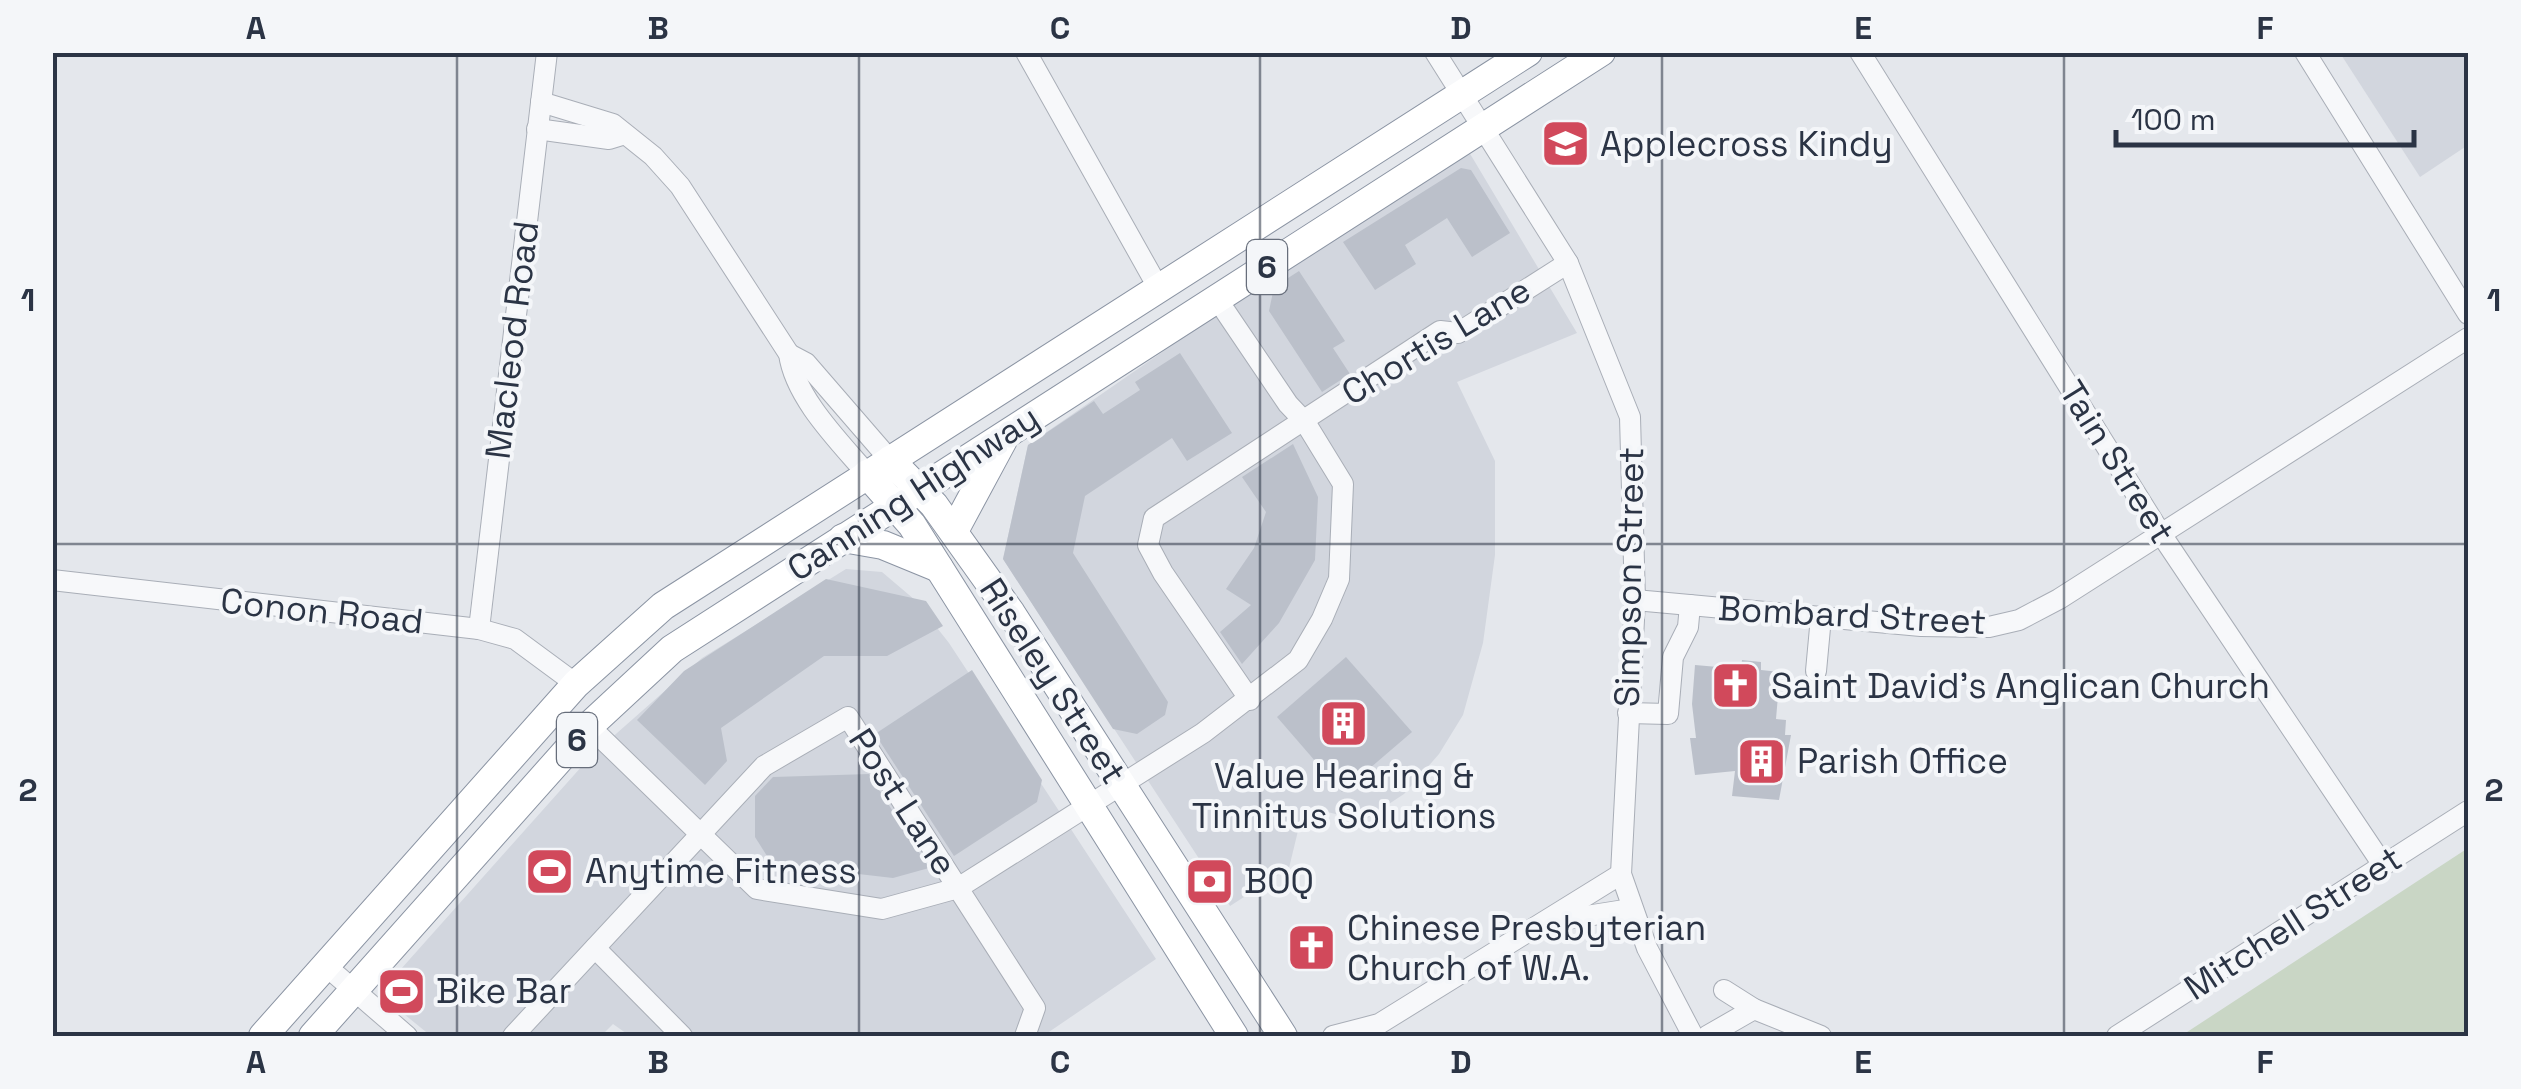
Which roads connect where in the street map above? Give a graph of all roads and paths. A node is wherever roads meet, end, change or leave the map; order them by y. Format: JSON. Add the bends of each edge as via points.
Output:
{"nodes":[{"id":1,"x":547,"y":52,"type":"edge"},
{"id":2,"x":1026,"y":52,"type":"edge"},
{"id":3,"x":1435,"y":52,"type":"edge"},
{"id":4,"x":1528,"y":52,"type":"edge"},
{"id":5,"x":1601,"y":52,"type":"edge"},
{"id":6,"x":1860,"y":52,"type":"edge"},
{"id":7,"x":2305,"y":52,"type":"edge"},
{"id":8,"x":1461,"y":96,"type":"junction"},
{"id":9,"x":541,"y":102,"type":"junction"},
{"id":10,"x":1483,"y":128,"type":"junction"},
{"id":11,"x":537,"y":130,"type":"junction"},
{"id":12,"x":622,"y":135,"type":"junction"},
{"id":13,"x":1568,"y":263,"type":"junction"},
{"id":14,"x":1159,"y":290,"type":"junction"},
{"id":15,"x":1217,"y":299,"type":"junction"},
{"id":16,"x":2468,"y":314,"type":"edge"},
{"id":17,"x":2468,"y":338,"type":"edge"},
{"id":18,"x":1305,"y":422,"type":"junction"},
{"id":19,"x":1006,"y":434,"type":"junction"},
{"id":20,"x":879,"y":467,"type":"junction"},
{"id":21,"x":907,"y":498,"type":"junction"},
{"id":22,"x":954,"y":531,"type":"junction"},
{"id":23,"x":2161,"y":534,"type":"junction"},
{"id":24,"x":844,"y":538,"type":"junction"},
{"id":25,"x":939,"y":568,"type":"junction"},
{"id":26,"x":52,"y":580,"type":"edge"},
{"id":27,"x":1635,"y":600,"type":"junction"},
{"id":28,"x":1690,"y":605,"type":"junction"},
{"id":29,"x":1821,"y":617,"type":"junction"},
{"id":30,"x":479,"y":629,"type":"junction"},
{"id":31,"x":1816,"y":672,"type":"dead end"},
{"id":32,"x":576,"y":684,"type":"junction"},
{"id":33,"x":1250,"y":700,"type":"junction"},
{"id":34,"x":1628,"y":714,"type":"junction"},
{"id":35,"x":589,"y":726,"type":"junction"},
{"id":36,"x":1120,"y":785,"type":"junction"},
{"id":37,"x":1088,"y":804,"type":"junction"},
{"id":38,"x":2468,"y":810,"type":"edge"},
{"id":39,"x":700,"y":834,"type":"junction"},
{"id":40,"x":2383,"y":865,"type":"junction"},
{"id":41,"x":1621,"y":874,"type":"junction"},
{"id":42,"x":958,"y":888,"type":"junction"},
{"id":43,"x":1632,"y":909,"type":"junction"},
{"id":44,"x":1549,"y":921,"type":"junction"},
{"id":45,"x":594,"y":948,"type":"junction"},
{"id":46,"x":326,"y":966,"type":"junction"},
{"id":47,"x":354,"y":990,"type":"junction"},
{"id":48,"x":1724,"y":990,"type":"dead end"},
{"id":49,"x":1754,"y":1009,"type":"junction"},
{"id":50,"x":1374,"y":1030,"type":"edge"},
{"id":51,"x":264,"y":1036,"type":"edge"},
{"id":52,"x":312,"y":1036,"type":"edge"},
{"id":53,"x":407,"y":1036,"type":"edge"},
{"id":54,"x":513,"y":1036,"type":"edge"},
{"id":55,"x":682,"y":1036,"type":"edge"},
{"id":56,"x":1025,"y":1036,"type":"edge"},
{"id":57,"x":1234,"y":1036,"type":"edge"},
{"id":58,"x":1283,"y":1036,"type":"edge"},
{"id":59,"x":1332,"y":1036,"type":"edge"},
{"id":60,"x":1694,"y":1036,"type":"edge"},
{"id":61,"x":1707,"y":1036,"type":"edge"},
{"id":62,"x":1821,"y":1036,"type":"edge"},
{"id":63,"x":2117,"y":1036,"type":"edge"}],
"edges":[{"from":1,"to":9,"type":"street","name":"Macleod Road"},
{"from":2,"to":14,"type":"street"},
{"from":3,"to":8,"type":"street","name":"Simpson Street"},
{"from":4,"to":8,"type":"highway","name":"Canning Highway","number":"6"},
{"from":5,"to":10,"type":"highway","name":"Canning Highway","number":"6"},
{"from":6,"to":23,"type":"street","name":"Tain Street"},
{"from":7,"to":16,"type":"street"},
{"from":8,"to":10,"type":"street","name":"Simpson Street"},
{"from":8,"to":14,"type":"highway","name":"Canning Highway","number":"6"},
{"from":9,"to":11,"type":"street","name":"Macleod Road"},
{"from":9,"to":12,"type":"street","name":"Riseley Street","via":[[613,124]]},
{"from":10,"to":13,"type":"street","name":"Simpson Street"},
{"from":10,"to":15,"type":"highway","name":"Canning Highway","number":"6"},
{"from":11,"to":12,"type":"street"},
{"from":11,"to":30,"type":"street","name":"Macleod Road"},
{"from":12,"to":20,"type":"street","name":"Riseley Street","via":[[680,186],[789,354],[806,364]]},
{"from":13,"to":18,"type":"street","name":"Chortis Lane","via":[[1458,333],[1440,330]]},
{"from":13,"to":27,"type":"street","name":"Simpson Street","via":[[1630,417]]},
{"from":14,"to":20,"type":"highway","name":"Canning Highway","number":"6"},
{"from":15,"to":18,"type":"street"},
{"from":15,"to":19,"type":"highway","name":"Canning Highway","number":"6"},
{"from":17,"to":23,"type":"street","name":"Bombard Street"},
{"from":18,"to":33,"type":"street","via":[[1343,484],[1338,579],[1298,660]]},
{"from":18,"to":33,"type":"street","name":"Chortis Lane","via":[[1154,518],[1148,545]]},
{"from":19,"to":21,"type":"highway","name":"Canning Highway","number":"6"},
{"from":19,"to":22,"type":"highway"},
{"from":20,"to":21,"type":"highway","name":"Riseley Street"},
{"from":20,"to":32,"type":"highway","name":"Canning Highway","number":"6","via":[[663,606]]},
{"from":21,"to":22,"type":"highway","name":"Riseley Street"},
{"from":21,"to":24,"type":"highway","name":"Canning Highway","number":"6"},
{"from":21,"to":25,"type":"highway","name":"Riseley Street"},
{"from":22,"to":36,"type":"highway","name":"Riseley Street"},
{"from":23,"to":29,"type":"street","name":"Bombard Street","via":[[2019,620],[1972,627]]},
{"from":23,"to":40,"type":"street","name":"Tain Street"},
{"from":24,"to":25,"type":"highway","via":[[883,545]]},
{"from":24,"to":35,"type":"highway","name":"Canning Highway","number":"6","via":[[672,649]]},
{"from":25,"to":37,"type":"highway","name":"Riseley Street"},
{"from":26,"to":30,"type":"street","name":"Conon Road"},
{"from":27,"to":28,"type":"street","name":"Bombard Street"},
{"from":27,"to":34,"type":"street","name":"Simpson Street"},
{"from":28,"to":29,"type":"street","name":"Bombard Street"},
{"from":28,"to":34,"type":"street","via":[[1674,656],[1668,714]]},
{"from":29,"to":31,"type":"street"},
{"from":30,"to":32,"type":"street","name":"Conon Road","via":[[515,638]]},
{"from":32,"to":46,"type":"highway","name":"Canning Highway","number":"6"},
{"from":33,"to":36,"type":"street"},
{"from":34,"to":41,"type":"street","name":"Simpson Street"},
{"from":35,"to":39,"type":"street"},
{"from":35,"to":47,"type":"highway","name":"Canning Highway","number":"6"},
{"from":36,"to":37,"type":"street"},
{"from":36,"to":58,"type":"highway","name":"Riseley Street"},
{"from":37,"to":42,"type":"street"},
{"from":37,"to":57,"type":"highway","name":"Riseley Street"},
{"from":38,"to":40,"type":"street","name":"Mitchell Street"},
{"from":39,"to":42,"type":"street","via":[[758,889],[882,909]]},
{"from":39,"to":42,"type":"street","name":"Post Lane","via":[[764,766],[848,717]]},
{"from":39,"to":45,"type":"street"},
{"from":40,"to":63,"type":"street","name":"Mitchell Street"},
{"from":41,"to":43,"type":"street","name":"Simpson Street"},
{"from":41,"to":44,"type":"street"},
{"from":42,"to":56,"type":"street","name":"Post Lane","via":[[1035,1008]]},
{"from":43,"to":44,"type":"street"},
{"from":43,"to":60,"type":"street","name":"Simpson Street"},
{"from":44,"to":50,"type":"street"},
{"from":45,"to":54,"type":"street"},
{"from":45,"to":55,"type":"street"},
{"from":46,"to":47,"type":"street"},
{"from":46,"to":51,"type":"highway","name":"Canning Highway","number":"6"},
{"from":47,"to":52,"type":"highway","name":"Canning Highway","number":"6"},
{"from":47,"to":53,"type":"street"},
{"from":48,"to":49,"type":"street"},
{"from":49,"to":61,"type":"street"},
{"from":49,"to":62,"type":"street"},
{"from":50,"to":59,"type":"street"}]}
